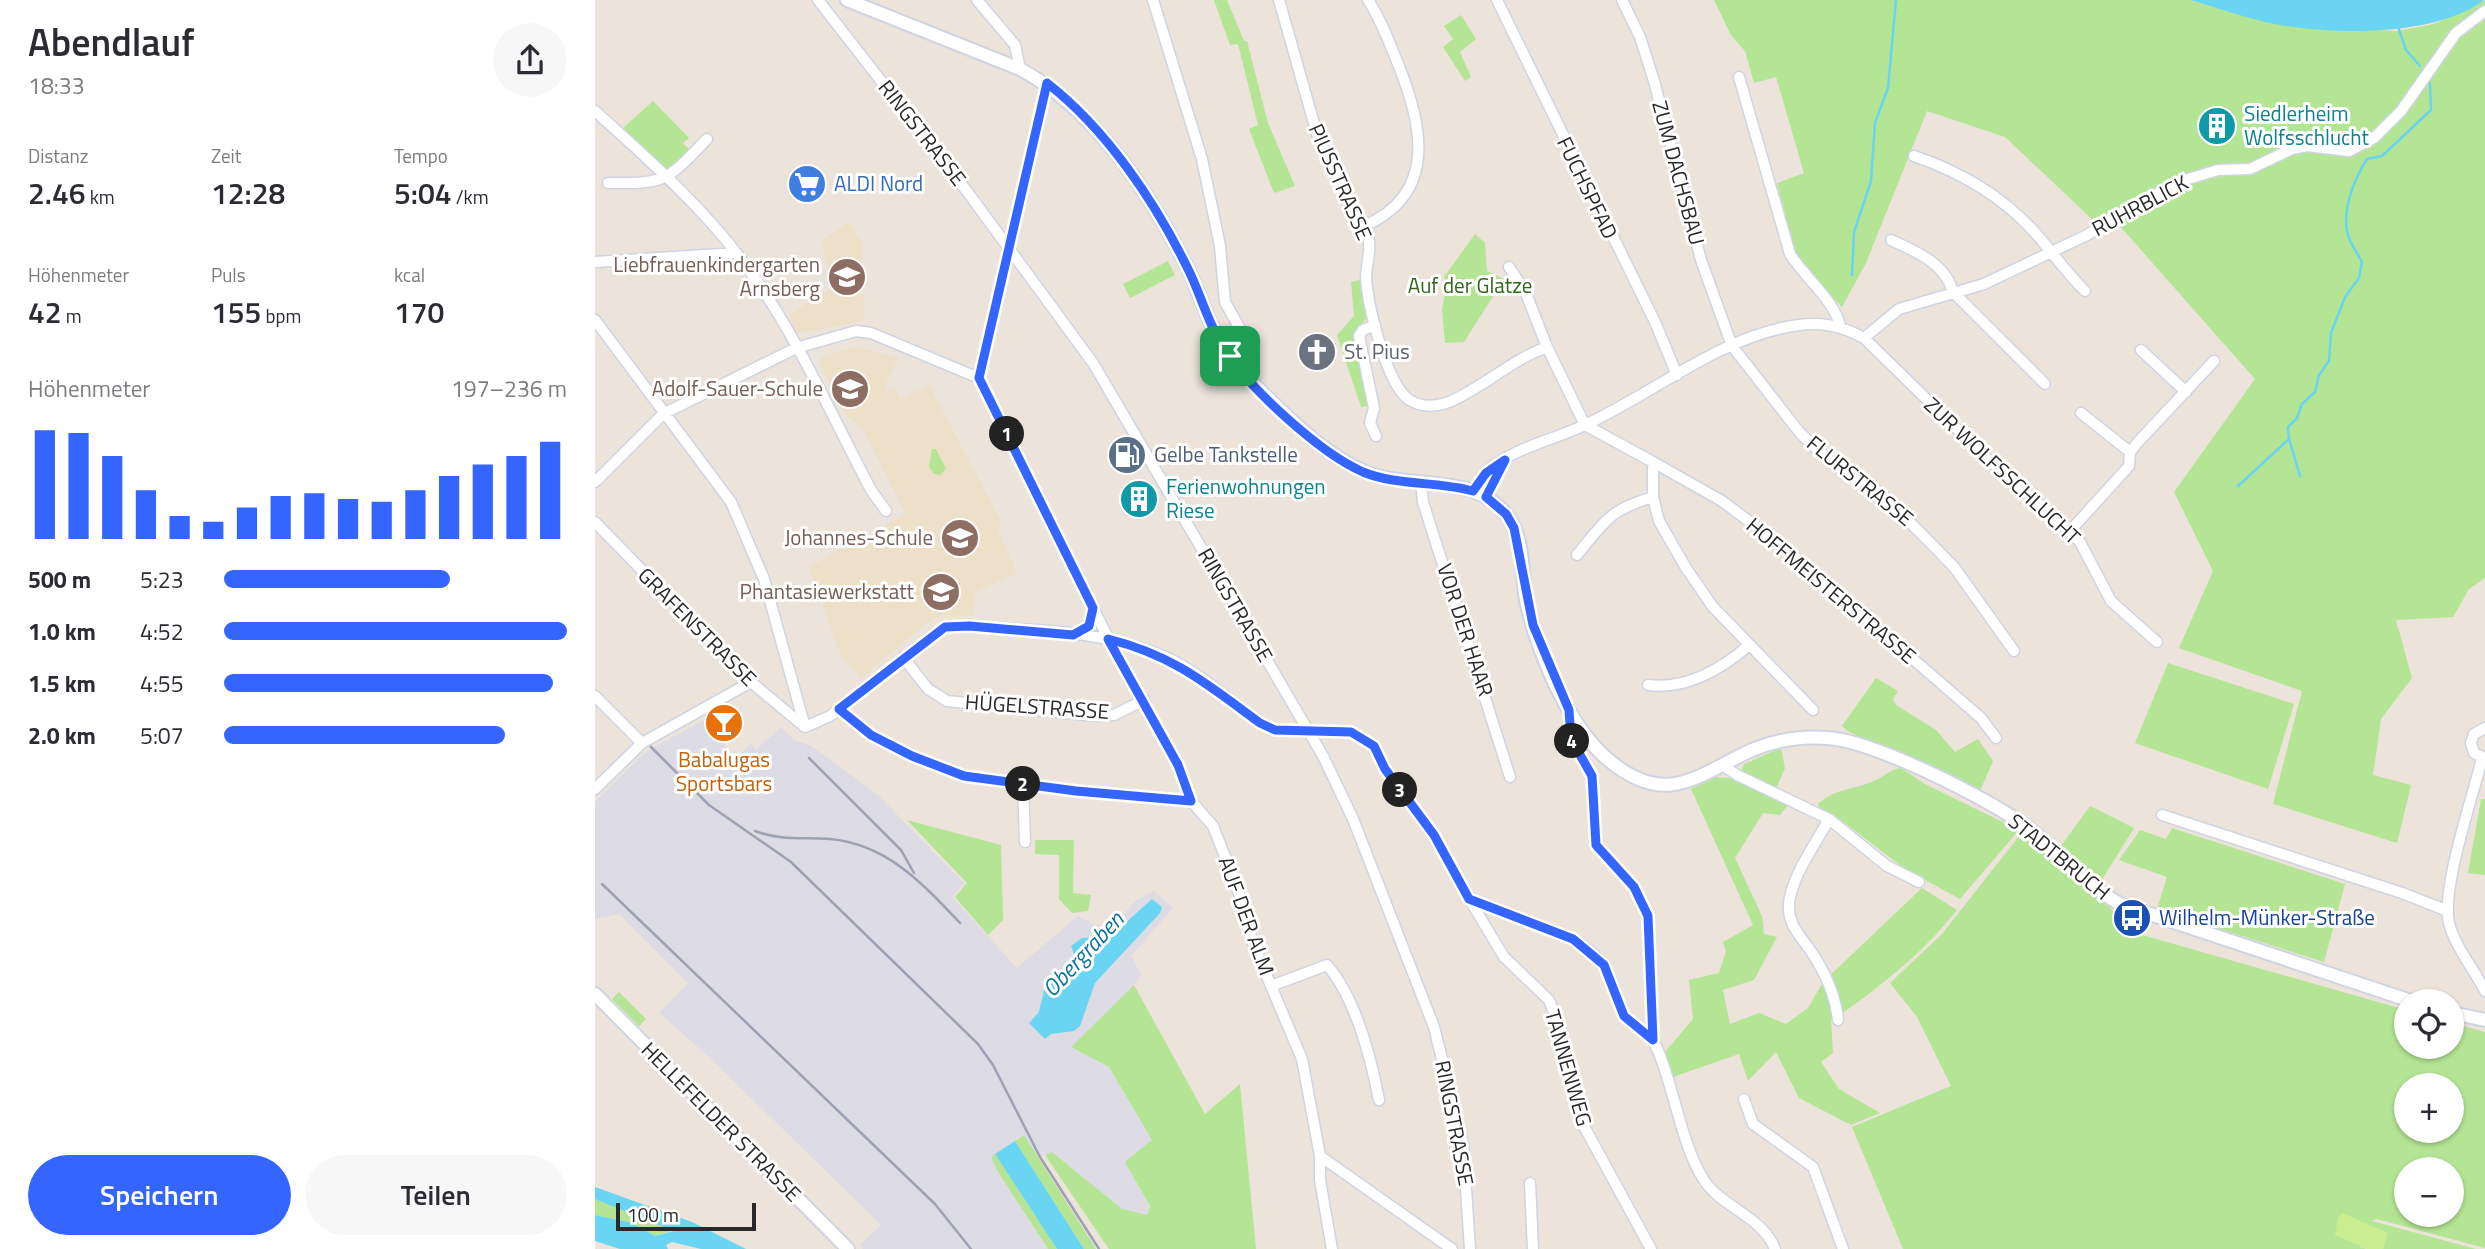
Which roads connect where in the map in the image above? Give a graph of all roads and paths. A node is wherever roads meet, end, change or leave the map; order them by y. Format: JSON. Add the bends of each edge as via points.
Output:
{"nodes":[{"id":1,"x":817,"y":0,"type":"edge"},
{"id":2,"x":847,"y":0,"type":"edge"},
{"id":3,"x":977,"y":0,"type":"edge"},
{"id":4,"x":1153,"y":0,"type":"edge"},
{"id":5,"x":1279,"y":0,"type":"edge"},
{"id":6,"x":1368,"y":0,"type":"edge"},
{"id":7,"x":1497,"y":0,"type":"edge"},
{"id":8,"x":1622,"y":0,"type":"edge"},
{"id":9,"x":2485,"y":11,"type":"edge"},
{"id":10,"x":1020,"y":69,"type":"junction"},
{"id":11,"x":1739,"y":78,"type":"dead end"},
{"id":12,"x":1047,"y":83,"type":"junction"},
{"id":13,"x":595,"y":111,"type":"edge"},
{"id":14,"x":706,"y":139,"type":"dead end"},
{"id":15,"x":1913,"y":156,"type":"dead end"},
{"id":16,"x":666,"y":178,"type":"junction"},
{"id":17,"x":608,"y":183,"type":"dead end"},
{"id":18,"x":1364,"y":226,"type":"junction"},
{"id":19,"x":1891,"y":240,"type":"dead end"},
{"id":20,"x":1008,"y":247,"type":"junction"},
{"id":21,"x":736,"y":253,"type":"junction"},
{"id":22,"x":2051,"y":253,"type":"junction"},
{"id":23,"x":595,"y":262,"type":"edge"},
{"id":24,"x":1509,"y":267,"type":"dead end"},
{"id":25,"x":2085,"y":291,"type":"dead end"},
{"id":26,"x":1953,"y":292,"type":"junction"},
{"id":27,"x":595,"y":320,"type":"edge"},
{"id":28,"x":1375,"y":324,"type":"junction"},
{"id":29,"x":1840,"y":326,"type":"junction"},
{"id":30,"x":1864,"y":338,"type":"junction"},
{"id":31,"x":1732,"y":346,"type":"junction"},
{"id":32,"x":1547,"y":347,"type":"junction"},
{"id":33,"x":796,"y":348,"type":"junction"},
{"id":34,"x":2141,"y":350,"type":"dead end"},
{"id":35,"x":1230,"y":356,"type":"junction"},
{"id":36,"x":2214,"y":361,"type":"dead end"},
{"id":37,"x":1677,"y":376,"type":"junction"},
{"id":38,"x":979,"y":378,"type":"junction"},
{"id":39,"x":2045,"y":384,"type":"dead end"},
{"id":40,"x":2186,"y":392,"type":"junction"},
{"id":41,"x":2081,"y":413,"type":"dead end"},
{"id":42,"x":663,"y":414,"type":"junction"},
{"id":43,"x":1585,"y":425,"type":"junction"},
{"id":44,"x":1376,"y":436,"type":"dead end"},
{"id":45,"x":2130,"y":452,"type":"junction"},
{"id":46,"x":1505,"y":460,"type":"junction"},
{"id":47,"x":1653,"y":462,"type":"junction"},
{"id":48,"x":595,"y":482,"type":"edge"},
{"id":49,"x":1421,"y":483,"type":"junction"},
{"id":50,"x":1473,"y":491,"type":"junction"},
{"id":51,"x":1486,"y":497,"type":"junction"},
{"id":52,"x":1653,"y":497,"type":"junction"},
{"id":53,"x":886,"y":511,"type":"dead end"},
{"id":54,"x":595,"y":522,"type":"edge"},
{"id":55,"x":2070,"y":531,"type":"junction"},
{"id":56,"x":1577,"y":555,"type":"dead end"},
{"id":57,"x":1093,"y":608,"type":"junction"},
{"id":58,"x":1073,"y":635,"type":"junction"},
{"id":59,"x":1108,"y":639,"type":"junction"},
{"id":60,"x":2157,"y":642,"type":"dead end"},
{"id":61,"x":1748,"y":646,"type":"junction"},
{"id":62,"x":2014,"y":650,"type":"dead end"},
{"id":63,"x":903,"y":657,"type":"junction"},
{"id":64,"x":751,"y":682,"type":"junction"},
{"id":65,"x":1648,"y":685,"type":"dead end"},
{"id":66,"x":595,"y":696,"type":"edge"},
{"id":67,"x":1144,"y":700,"type":"junction"},
{"id":68,"x":839,"y":709,"type":"junction"},
{"id":69,"x":1569,"y":710,"type":"junction"},
{"id":70,"x":1813,"y":710,"type":"dead end"},
{"id":71,"x":805,"y":727,"type":"junction"},
{"id":72,"x":2485,"y":728,"type":"edge"},
{"id":73,"x":1310,"y":731,"type":"junction"},
{"id":74,"x":1996,"y":738,"type":"dead end"},
{"id":75,"x":642,"y":743,"type":"junction"},
{"id":76,"x":2484,"y":758,"type":"edge"},
{"id":77,"x":1724,"y":765,"type":"junction"},
{"id":78,"x":1510,"y":777,"type":"dead end"},
{"id":79,"x":1023,"y":784,"type":"junction"},
{"id":80,"x":595,"y":789,"type":"edge"},
{"id":81,"x":1191,"y":801,"type":"junction"},
{"id":82,"x":2162,"y":815,"type":"dead end"},
{"id":83,"x":1829,"y":819,"type":"junction"},
{"id":84,"x":1025,"y":842,"type":"dead end"},
{"id":85,"x":1919,"y":882,"type":"dead end"},
{"id":86,"x":1469,"y":899,"type":"junction"},
{"id":87,"x":2448,"y":911,"type":"junction"},
{"id":88,"x":1271,"y":986,"type":"junction"},
{"id":89,"x":2485,"y":990,"type":"edge"},
{"id":90,"x":595,"y":994,"type":"edge"},
{"id":91,"x":2394,"y":995,"type":"edge"},
{"id":92,"x":2464,"y":1016,"type":"edge"},
{"id":93,"x":1838,"y":1020,"type":"dead end"},
{"id":94,"x":2485,"y":1020,"type":"edge"},
{"id":95,"x":1653,"y":1040,"type":"junction"},
{"id":96,"x":1744,"y":1099,"type":"dead end"},
{"id":97,"x":1379,"y":1100,"type":"dead end"},
{"id":98,"x":1320,"y":1156,"type":"junction"},
{"id":99,"x":1530,"y":1183,"type":"dead end"},
{"id":100,"x":848,"y":1249,"type":"edge"},
{"id":101,"x":1332,"y":1249,"type":"edge"},
{"id":102,"x":1452,"y":1249,"type":"edge"},
{"id":103,"x":1470,"y":1249,"type":"edge"},
{"id":104,"x":1533,"y":1249,"type":"edge"},
{"id":105,"x":1651,"y":1249,"type":"edge"},
{"id":106,"x":1775,"y":1249,"type":"edge"},
{"id":107,"x":1843,"y":1249,"type":"edge"}],
"edges":[{"from":1,"to":20,"type":"street","name":"RINGSTRASSE"},
{"from":2,"to":10,"type":"street"},
{"from":3,"to":10,"type":"street","via":[[1015,45]]},
{"from":4,"to":35,"type":"street","via":[[1202,159],[1220,246],[1225,302],[1243,334]]},
{"from":5,"to":18,"type":"street","name":"PIUSSTRASSE","via":[[1319,141]]},
{"from":6,"to":18,"type":"street","via":[[1411,98],[1421,151],[1399,199],[1379,219]]},
{"from":7,"to":37,"type":"street","name":"FUCHSPFAD"},
{"from":8,"to":31,"type":"street","name":"ZUM DACHSBAU","via":[[1654,81],[1697,248]]},
{"from":9,"to":22,"type":"street","name":"RUHRBLICK","via":[[2456,33],[2401,111],[2374,138],[2349,151],[2307,146],[2250,169],[2201,174],[2136,204]]},
{"from":10,"to":12,"type":"street"},
{"from":11,"to":29,"type":"street","via":[[1790,254],[1837,312]]},
{"from":12,"to":20,"type":"street"},
{"from":12,"to":35,"type":"street","via":[[1094,127],[1147,200],[1184,261]]},
{"from":13,"to":16,"type":"street"},
{"from":14,"to":16,"type":"street"},
{"from":15,"to":22,"type":"street","via":[[1985,187]]},
{"from":16,"to":17,"type":"street","via":[[645,184]]},
{"from":16,"to":21,"type":"street"},
{"from":18,"to":28,"type":"street","name":"PIUSSTRASSE","via":[[1370,245],[1366,279]]},
{"from":19,"to":26,"type":"street","via":[[1935,265],[1949,279]]},
{"from":20,"to":38,"type":"street"},
{"from":20,"to":73,"type":"street","name":"RINGSTRASSE","via":[[1093,363]]},
{"from":21,"to":23,"type":"street"},
{"from":21,"to":33,"type":"street"},
{"from":22,"to":25,"type":"street"},
{"from":22,"to":26,"type":"street","name":"RUHRBLICK","via":[[1984,284]]},
{"from":24,"to":32,"type":"street","via":[[1525,291]]},
{"from":26,"to":30,"type":"street","name":"RUHRBLICK","via":[[1899,309]]},
{"from":26,"to":39,"type":"street"},
{"from":27,"to":42,"type":"street"},
{"from":28,"to":32,"type":"street","name":"PIUSSTRASSE","via":[[1404,395],[1428,407],[1459,397],[1519,358]]},
{"from":28,"to":44,"type":"street","via":[[1359,337],[1374,408],[1370,423]]},
{"from":29,"to":30,"type":"street"},
{"from":29,"to":31,"type":"street","via":[[1791,326]]},
{"from":30,"to":55,"type":"street","name":"ZUR WOLFSSCHLUCHT","via":[[1993,464]]},
{"from":31,"to":37,"type":"street"},
{"from":31,"to":62,"type":"street","name":"FLURSTRASSE","via":[[1800,433],[1835,466],[1859,476],[1885,497],[1946,558]]},
{"from":32,"to":43,"type":"street"},
{"from":33,"to":38,"type":"street","via":[[856,331],[871,333]]},
{"from":33,"to":42,"type":"street"},
{"from":33,"to":53,"type":"street"},
{"from":34,"to":40,"type":"street"},
{"from":35,"to":49,"type":"street","via":[[1270,400],[1335,456],[1378,477]]},
{"from":36,"to":40,"type":"street"},
{"from":37,"to":43,"type":"street"},
{"from":38,"to":57,"type":"street","name":"AUF DER ALM"},
{"from":40,"to":45,"type":"street"},
{"from":41,"to":45,"type":"street"},
{"from":42,"to":48,"type":"street"},
{"from":42,"to":71,"type":"street","via":[[731,502],[764,579]]},
{"from":43,"to":46,"type":"street"},
{"from":43,"to":47,"type":"street"},
{"from":45,"to":55,"type":"street","via":[[2129,466]]},
{"from":46,"to":50,"type":"street","via":[[1486,473]]},
{"from":46,"to":51,"type":"street"},
{"from":47,"to":52,"type":"street"},
{"from":47,"to":74,"type":"street","name":"HOFFMEISTERSTRASSE","via":[[1722,501],[1786,550],[1981,718]]},
{"from":49,"to":50,"type":"street"},
{"from":49,"to":78,"type":"street","name":"VOR DER HAAR","via":[[1423,502]]},
{"from":50,"to":51,"type":"street"},
{"from":51,"to":69,"type":"street","name":"STADTBRUCH","via":[[1514,528],[1533,625]]},
{"from":52,"to":56,"type":"street","via":[[1611,514]]},
{"from":52,"to":61,"type":"street","via":[[1659,522],[1686,568]]},
{"from":54,"to":64,"type":"street","name":"GRAFENSTRASSE"},
{"from":55,"to":60,"type":"street","name":"ZUR WOLFSSCHLUCHT","via":[[2111,601]]},
{"from":57,"to":58,"type":"street","via":[[1089,626]]},
{"from":57,"to":59,"type":"street","name":"AUF DER ALM"},
{"from":58,"to":59,"type":"street","name":"TANNENWEG"},
{"from":58,"to":63,"type":"street","name":"TANNENWEG","via":[[945,627]]},
{"from":59,"to":67,"type":"street","name":"AUF DER ALM"},
{"from":59,"to":73,"type":"street","name":"TANNENWEG","via":[[1174,661],[1267,727]]},
{"from":61,"to":65,"type":"street","via":[[1691,681]]},
{"from":61,"to":70,"type":"street"},
{"from":63,"to":67,"type":"street","name":"HÜGELSTRASSE","via":[[928,689],[947,701],[1096,716],[1114,715]]},
{"from":63,"to":68,"type":"street","name":"TANNENWEG"},
{"from":64,"to":71,"type":"street","name":"GRAFENSTRASSE"},
{"from":64,"to":75,"type":"street"},
{"from":66,"to":75,"type":"street"},
{"from":67,"to":81,"type":"street","name":"AUF DER ALM"},
{"from":68,"to":71,"type":"street","name":"TANNENWEG"},
{"from":68,"to":79,"type":"street","via":[[871,735],[924,761],[964,776]]},
{"from":69,"to":77,"type":"street","name":"STADTBRUCH","via":[[1600,753],[1632,776],[1661,785],[1677,784]]},
{"from":69,"to":95,"type":"street","via":[[1571,739],[1592,776],[1596,845],[1634,887],[1648,916]]},
{"from":72,"to":76,"type":"street","via":[[2474,734],[2471,743],[2474,753]]},
{"from":73,"to":86,"type":"street","name":"TANNENWEG","via":[[1362,737],[1374,746],[1385,769],[1434,835]]},
{"from":73,"to":103,"type":"street","name":"RINGSTRASSE","via":[[1353,819],[1428,1006],[1463,1144]]},
{"from":75,"to":80,"type":"street"},
{"from":76,"to":87,"type":"street","via":[[2450,886]]},
{"from":77,"to":83,"type":"street"},
{"from":77,"to":91,"type":"street","name":"STADTBRUCH","via":[[1791,739],[1833,739],[1879,751],[2009,815],[2120,904]]},
{"from":79,"to":81,"type":"street"},
{"from":79,"to":84,"type":"street"},
{"from":81,"to":88,"type":"street","name":"AUF DER ALM","via":[[1213,827]]},
{"from":82,"to":87,"type":"street"},
{"from":83,"to":85,"type":"street","via":[[1887,866]]},
{"from":83,"to":93,"type":"street","via":[[1796,881],[1788,914],[1820,965]]},
{"from":86,"to":95,"type":"street","via":[[1586,947],[1604,965],[1627,1020]]},
{"from":86,"to":105,"type":"street","name":"TANNENWEG","via":[[1504,957],[1549,1000],[1580,1119]]},
{"from":87,"to":89,"type":"street","via":[[2454,936]]},
{"from":88,"to":97,"type":"street","via":[[1327,965],[1338,977],[1356,1021],[1372,1063]]},
{"from":88,"to":98,"type":"street","name":"AUF DER ALM","via":[[1302,1059]]},
{"from":90,"to":100,"type":"street","name":"HELLEFELDER STRASSE"},
{"from":92,"to":94,"type":"street"},
{"from":95,"to":106,"type":"street","via":[[1702,1178],[1760,1224]]},
{"from":96,"to":107,"type":"street","via":[[1753,1124],[1813,1167]]},
{"from":98,"to":101,"type":"street","name":"AUF DER ALM"},
{"from":98,"to":102,"type":"street"},
{"from":99,"to":104,"type":"street"}]}
